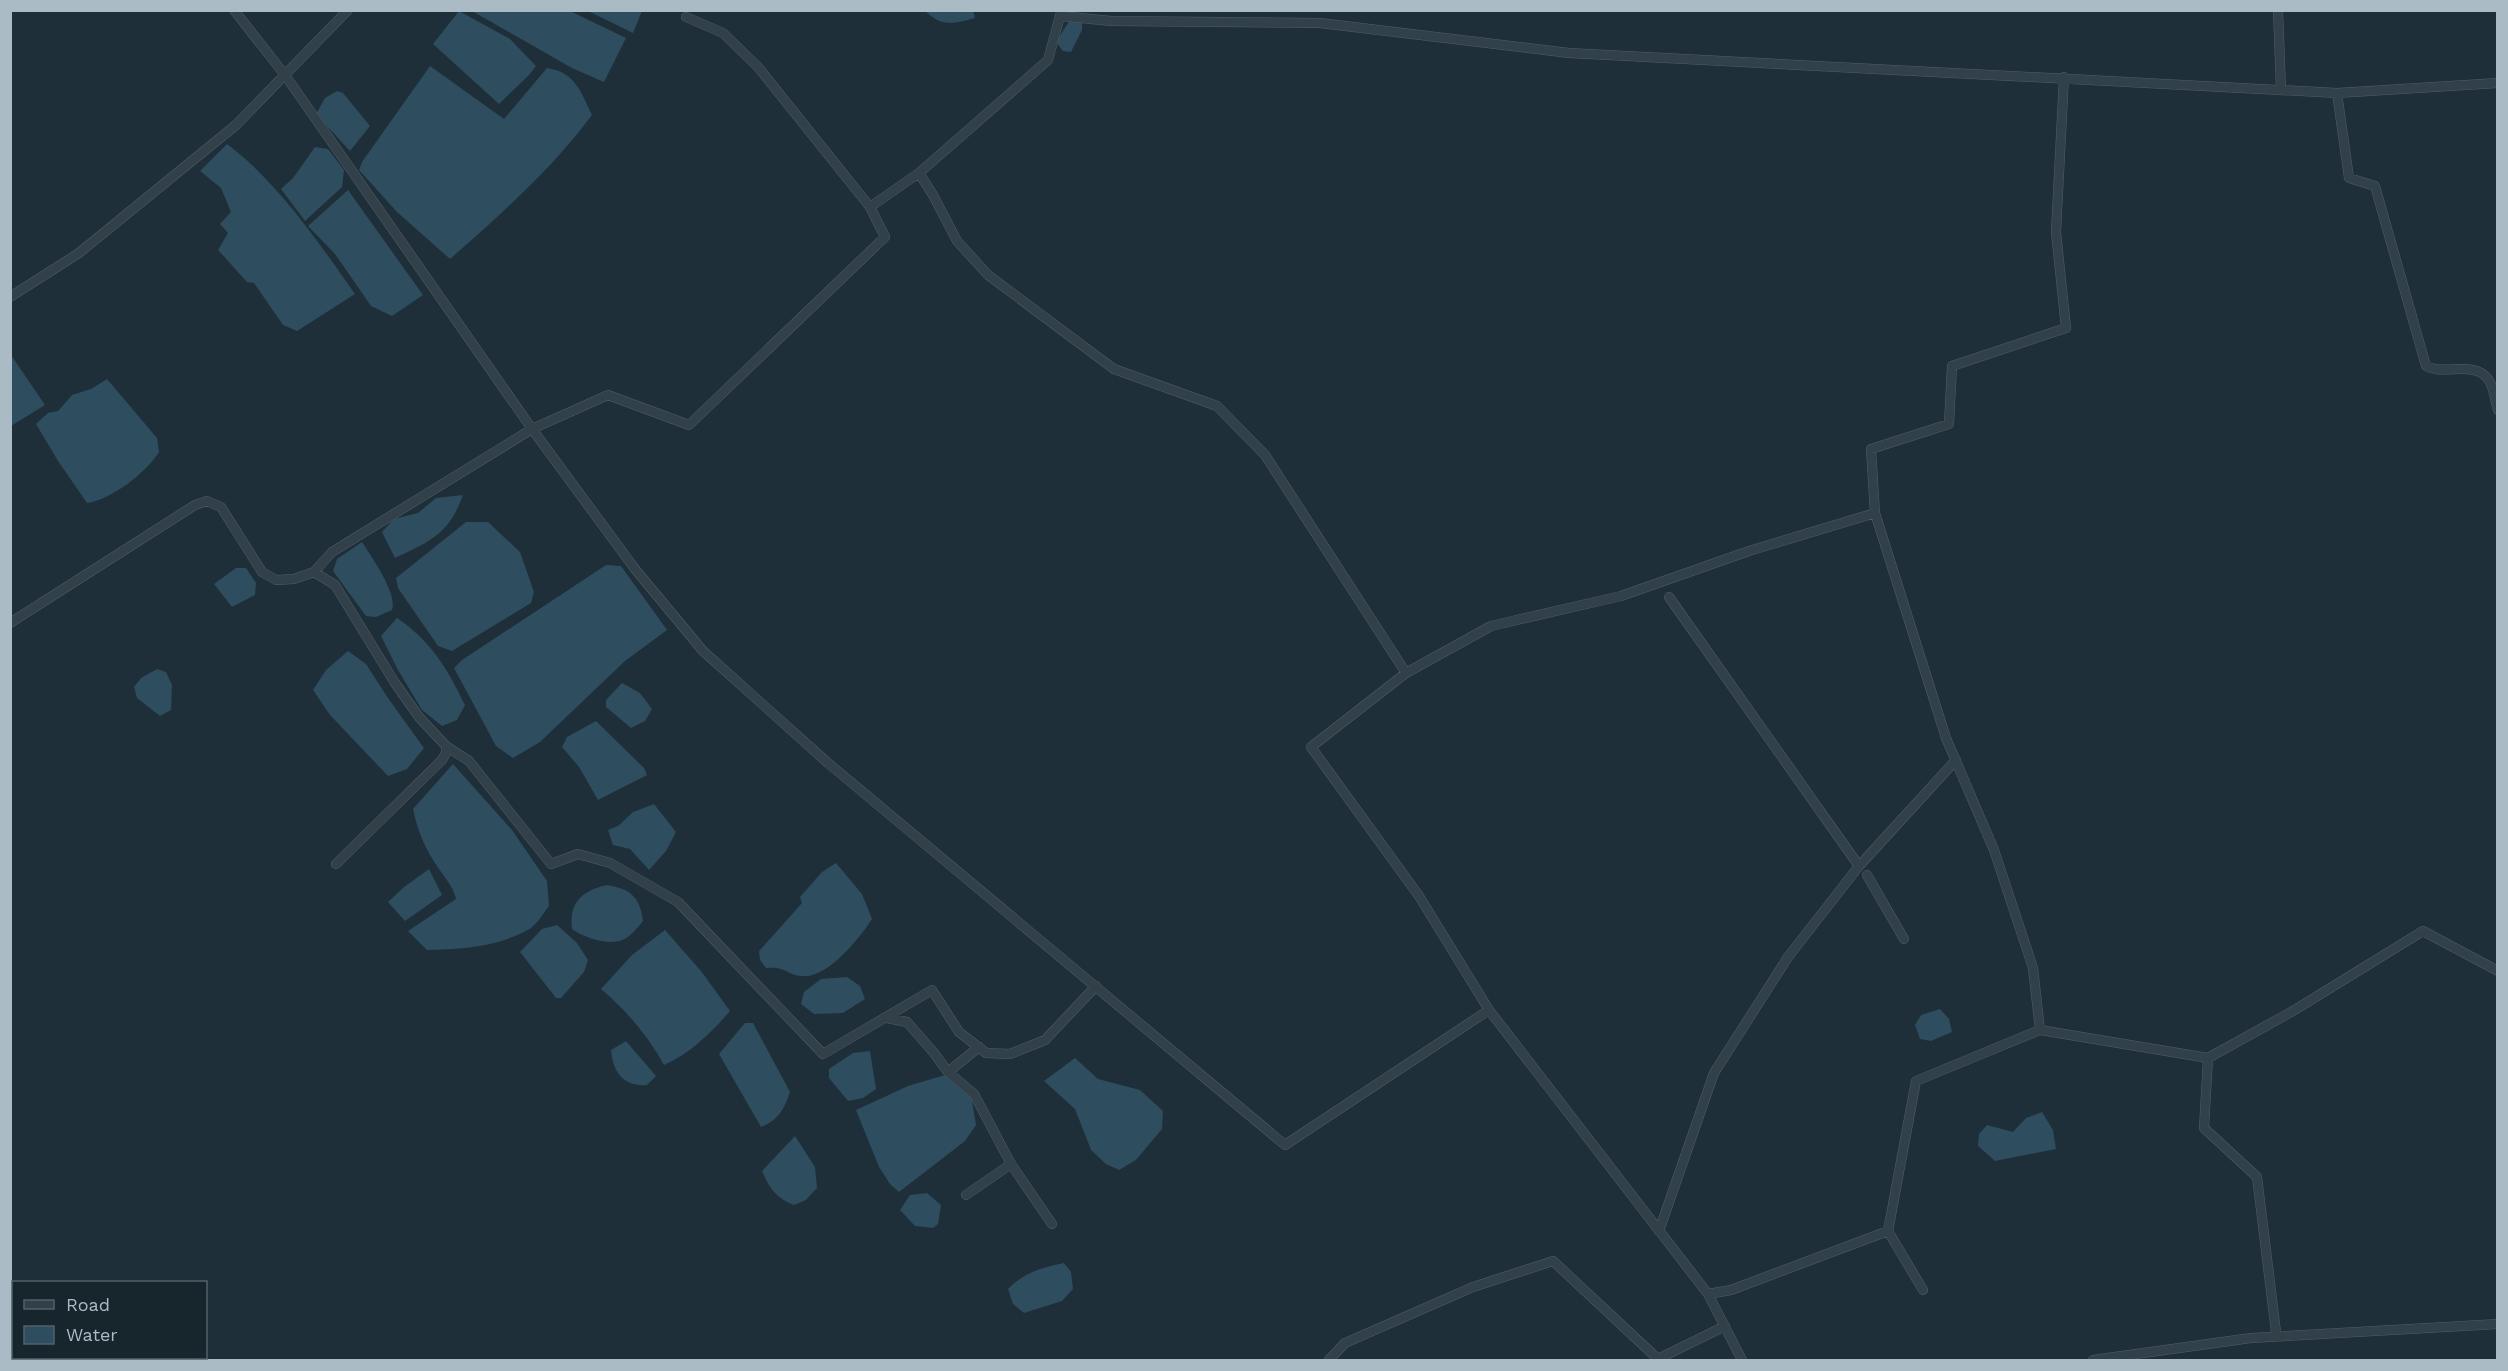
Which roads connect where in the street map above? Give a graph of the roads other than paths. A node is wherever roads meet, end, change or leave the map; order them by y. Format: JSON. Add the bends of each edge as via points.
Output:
{"nodes":[{"id":1,"x":234,"y":10,"type":"edge"},
{"id":2,"x":348,"y":10,"type":"edge"},
{"id":3,"x":2278,"y":10,"type":"edge"},
{"id":4,"x":1061,"y":13,"type":"edge"},
{"id":5,"x":686,"y":17,"type":"dead end"},
{"id":6,"x":285,"y":75,"type":"junction"},
{"id":7,"x":2064,"y":77,"type":"junction"},
{"id":8,"x":2498,"y":83,"type":"edge"},
{"id":9,"x":2282,"y":90,"type":"junction"},
{"id":10,"x":2337,"y":93,"type":"junction"},
{"id":11,"x":919,"y":173,"type":"junction"},
{"id":12,"x":870,"y":207,"type":"junction"},
{"id":13,"x":10,"y":297,"type":"edge"},
{"id":14,"x":2498,"y":411,"type":"edge"},
{"id":15,"x":532,"y":429,"type":"junction"},
{"id":16,"x":1875,"y":513,"type":"junction"},
{"id":17,"x":314,"y":572,"type":"junction"},
{"id":18,"x":1669,"y":597,"type":"dead end"},
{"id":19,"x":10,"y":623,"type":"edge"},
{"id":20,"x":1406,"y":673,"type":"junction"},
{"id":21,"x":446,"y":746,"type":"junction"},
{"id":22,"x":1956,"y":760,"type":"junction"},
{"id":23,"x":336,"y":864,"type":"dead end"},
{"id":24,"x":1859,"y":866,"type":"junction"},
{"id":25,"x":1867,"y":875,"type":"dead end"},
{"id":26,"x":1904,"y":939,"type":"dead end"},
{"id":27,"x":2498,"y":971,"type":"edge"},
{"id":28,"x":1096,"y":986,"type":"junction"},
{"id":29,"x":1489,"y":1010,"type":"junction"},
{"id":30,"x":887,"y":1018,"type":"junction"},
{"id":31,"x":2040,"y":1030,"type":"junction"},
{"id":32,"x":979,"y":1047,"type":"junction"},
{"id":33,"x":2208,"y":1058,"type":"junction"},
{"id":34,"x":948,"y":1072,"type":"junction"},
{"id":35,"x":1011,"y":1164,"type":"junction"},
{"id":36,"x":966,"y":1195,"type":"dead end"},
{"id":37,"x":1052,"y":1224,"type":"dead end"},
{"id":38,"x":1659,"y":1231,"type":"junction"},
{"id":39,"x":1888,"y":1231,"type":"junction"},
{"id":40,"x":1923,"y":1290,"type":"dead end"},
{"id":41,"x":1708,"y":1294,"type":"junction"},
{"id":42,"x":2498,"y":1324,"type":"edge"},
{"id":43,"x":1725,"y":1326,"type":"junction"},
{"id":44,"x":2276,"y":1332,"type":"dead end"},
{"id":45,"x":1329,"y":1360,"type":"edge"},
{"id":46,"x":1742,"y":1360,"type":"edge"},
{"id":47,"x":2093,"y":1360,"type":"edge"}],
"edges":[{"from":1,"to":6,"type":"street"},
{"from":2,"to":6,"type":"street"},
{"from":3,"to":9,"type":"street"},
{"from":4,"to":7,"type":"street","via":[[1111,21],[1320,23],[1569,53]]},
{"from":4,"to":11,"type":"street","via":[[1048,60]]},
{"from":5,"to":12,"type":"street","via":[[723,33],[758,67]]},
{"from":6,"to":13,"type":"street","via":[[236,125],[79,253]]},
{"from":6,"to":15,"type":"street"},
{"from":7,"to":9,"type":"street"},
{"from":7,"to":16,"type":"street","via":[[2056,232],[2066,328],[1952,366],[1949,424],[1871,449]]},
{"from":8,"to":10,"type":"street"},
{"from":9,"to":10,"type":"street"},
{"from":10,"to":14,"type":"street","via":[[2349,178],[2374,186],[2426,366],[2435,371],[2474,369],[2488,379]]},
{"from":11,"to":12,"type":"street"},
{"from":11,"to":20,"type":"street","via":[[957,241],[988,275],[1114,369],[1216,406],[1265,455]]},
{"from":12,"to":15,"type":"street","via":[[885,237],[689,425],[608,395]]},
{"from":15,"to":17,"type":"street","via":[[332,552]]},
{"from":15,"to":28,"type":"street","via":[[635,569],[704,651],[828,763]]},
{"from":16,"to":20,"type":"street","via":[[1749,551],[1621,596],[1491,626]]},
{"from":16,"to":22,"type":"street"},
{"from":17,"to":19,"type":"street","via":[[276,580],[262,572],[221,507],[207,501]]},
{"from":17,"to":21,"type":"street","via":[[335,585],[395,683]]},
{"from":18,"to":24,"type":"street"},
{"from":20,"to":29,"type":"street","via":[[1311,747],[1419,896]]},
{"from":21,"to":23,"type":"street","via":[[442,760]]},
{"from":21,"to":30,"type":"street","via":[[469,762],[551,864],[578,854],[610,863],[678,902],[823,1054]]},
{"from":22,"to":24,"type":"street"},
{"from":22,"to":31,"type":"street","via":[[1994,850],[2033,968]]},
{"from":24,"to":38,"type":"street","via":[[1788,957],[1713,1073]]},
{"from":25,"to":26,"type":"street"},
{"from":27,"to":33,"type":"street","via":[[2423,931]]},
{"from":28,"to":29,"type":"street","via":[[1285,1145]]},
{"from":28,"to":32,"type":"street","via":[[1045,1040],[1010,1054],[987,1053]]},
{"from":29,"to":38,"type":"street"},
{"from":30,"to":32,"type":"street","via":[[932,990],[958,1032]]},
{"from":30,"to":34,"type":"street","via":[[907,1022]]},
{"from":31,"to":33,"type":"street"},
{"from":31,"to":39,"type":"street","via":[[1916,1081]]},
{"from":32,"to":34,"type":"street"},
{"from":33,"to":44,"type":"street","via":[[2204,1128],[2257,1177]]},
{"from":34,"to":35,"type":"street","via":[[974,1094]]},
{"from":35,"to":36,"type":"street"},
{"from":35,"to":37,"type":"street"},
{"from":38,"to":41,"type":"street"},
{"from":39,"to":40,"type":"street"},
{"from":39,"to":41,"type":"street","via":[[1731,1290]]},
{"from":41,"to":43,"type":"street"},
{"from":42,"to":47,"type":"street","via":[[2251,1338]]},
{"from":43,"to":45,"type":"street","via":[[1658,1359],[1553,1261],[1473,1287],[1345,1343]]},
{"from":43,"to":46,"type":"street"}]}
